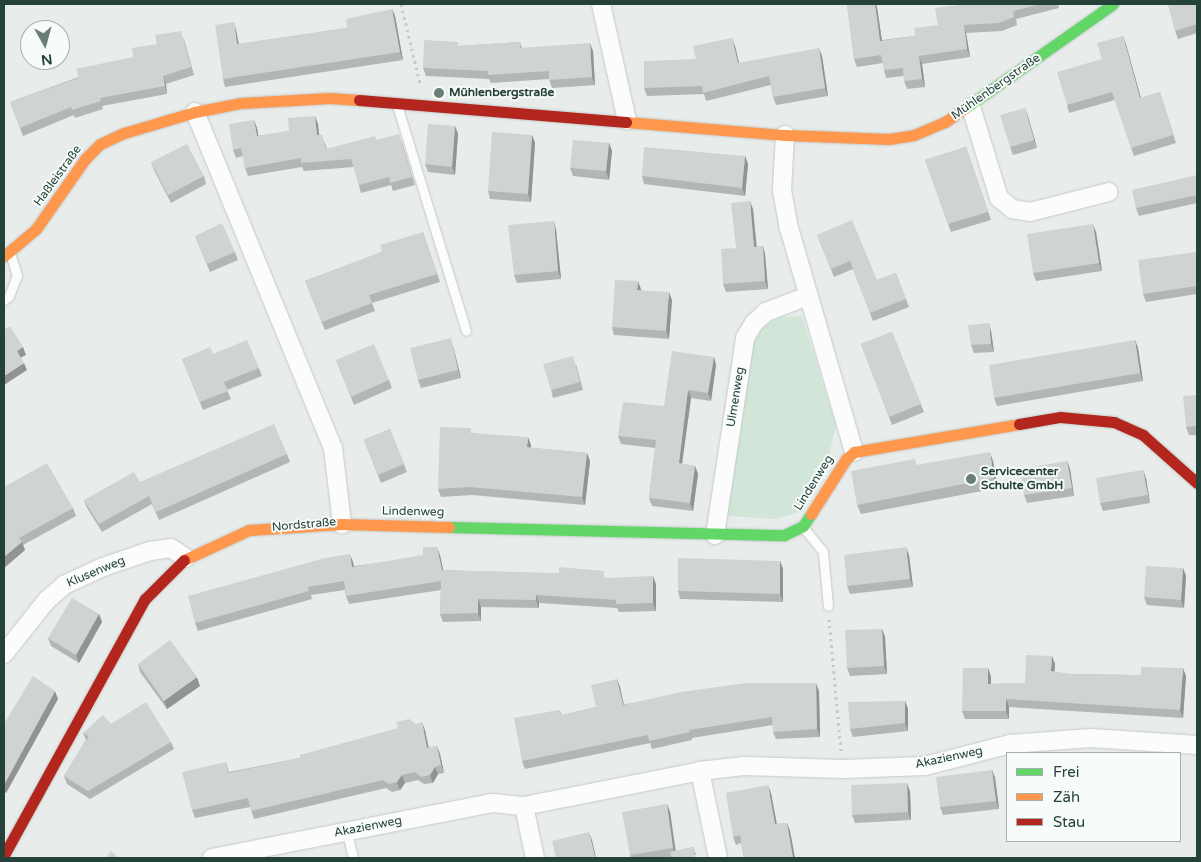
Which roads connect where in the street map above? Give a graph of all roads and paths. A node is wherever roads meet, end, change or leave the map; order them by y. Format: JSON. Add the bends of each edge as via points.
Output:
{"nodes":[{"id":1,"x":401,"y":4,"type":"edge"},
{"id":2,"x":601,"y":4,"type":"edge"},
{"id":3,"x":1113,"y":4,"type":"edge"},
{"id":4,"x":396,"y":102,"type":"junction"},
{"id":5,"x":425,"y":104,"type":"junction"},
{"id":6,"x":970,"y":107,"type":"junction"},
{"id":7,"x":195,"y":112,"type":"junction"},
{"id":8,"x":627,"y":120,"type":"junction"},
{"id":9,"x":785,"y":135,"type":"junction"},
{"id":10,"x":1109,"y":192,"type":"dead end"},
{"id":11,"x":7,"y":255,"type":"edge"},
{"id":12,"x":808,"y":296,"type":"junction"},
{"id":13,"x":4,"y":300,"type":"edge"},
{"id":14,"x":466,"y":330,"type":"dead end"},
{"id":15,"x":854,"y":452,"type":"junction"},
{"id":16,"x":1197,"y":483,"type":"edge"},
{"id":17,"x":342,"y":524,"type":"junction"},
{"id":18,"x":803,"y":526,"type":"junction"},
{"id":19,"x":715,"y":535,"type":"junction"},
{"id":20,"x":186,"y":558,"type":"junction"},
{"id":21,"x":828,"y":606,"type":"joint"},
{"id":22,"x":4,"y":654,"type":"edge"},
{"id":23,"x":1197,"y":745,"type":"edge"},
{"id":24,"x":843,"y":769,"type":"junction"},
{"id":25,"x":700,"y":771,"type":"junction"},
{"id":26,"x":524,"y":806,"type":"junction"},
{"id":27,"x":347,"y":832,"type":"junction"},
{"id":28,"x":4,"y":856,"type":"edge"},
{"id":29,"x":212,"y":858,"type":"edge"},
{"id":30,"x":353,"y":858,"type":"edge"},
{"id":31,"x":535,"y":858,"type":"edge"},
{"id":32,"x":718,"y":858,"type":"edge"}],
"edges":[{"from":1,"to":5,"type":"path"},
{"from":2,"to":8,"type":"street"},
{"from":3,"to":6,"type":"street","name":"Mühlenbergstraße"},
{"from":4,"to":5,"type":"street","name":"Mühlenbergstraße"},
{"from":4,"to":7,"type":"street","name":"Mühlenbergstraße","via":[[291,98]]},
{"from":4,"to":14,"type":"lane"},
{"from":5,"to":8,"type":"street","name":"Mühlenbergstraße"},
{"from":6,"to":9,"type":"street","name":"Mühlenbergstraße","via":[[914,135],[889,139]]},
{"from":6,"to":10,"type":"street","via":[[999,198],[1012,209],[1030,212]]},
{"from":7,"to":11,"type":"street","name":"Haßleistraße","via":[[124,133],[100,144],[85,159],[36,229]]},
{"from":7,"to":17,"type":"street","name":"Nordstraße","via":[[333,448]]},
{"from":8,"to":9,"type":"street","name":"Mühlenbergstraße"},
{"from":9,"to":12,"type":"street","via":[[782,190]]},
{"from":11,"to":13,"type":"lane","name":"Haßleistraße","via":[[17,275],[9,296]]},
{"from":12,"to":15,"type":"street"},
{"from":12,"to":19,"type":"street","name":"Ulmenweg","via":[[766,312],[754,322],[745,338]]},
{"from":15,"to":16,"type":"street","via":[[1060,417],[1085,417],[1114,422],[1142,435]]},
{"from":15,"to":18,"type":"street","name":"Lindenweg","via":[[846,459]]},
{"from":17,"to":19,"type":"street","name":"Lindenweg"},
{"from":17,"to":20,"type":"street","name":"Nordstraße","via":[[249,530]]},
{"from":18,"to":19,"type":"street","name":"Lindenweg","via":[[784,534]]},
{"from":18,"to":21,"type":"lane","via":[[823,552]]},
{"from":20,"to":22,"type":"street","name":"Klusenweg","via":[[171,548],[150,551],[64,585],[47,600]]},
{"from":20,"to":28,"type":"street","name":"Nordstraße","via":[[145,599]]},
{"from":21,"to":24,"type":"path"},
{"from":23,"to":24,"type":"street","name":"Akazienweg","via":[[1090,738],[1010,744],[925,766]]},
{"from":24,"to":25,"type":"street","name":"Akazienweg","via":[[744,766]]},
{"from":25,"to":26,"type":"street","name":"Akazienweg"},
{"from":25,"to":32,"type":"street"},
{"from":26,"to":27,"type":"street","name":"Akazienweg","via":[[493,803]]},
{"from":26,"to":31,"type":"street"},
{"from":27,"to":29,"type":"street","name":"Akazienweg"},
{"from":27,"to":30,"type":"lane"}]}
